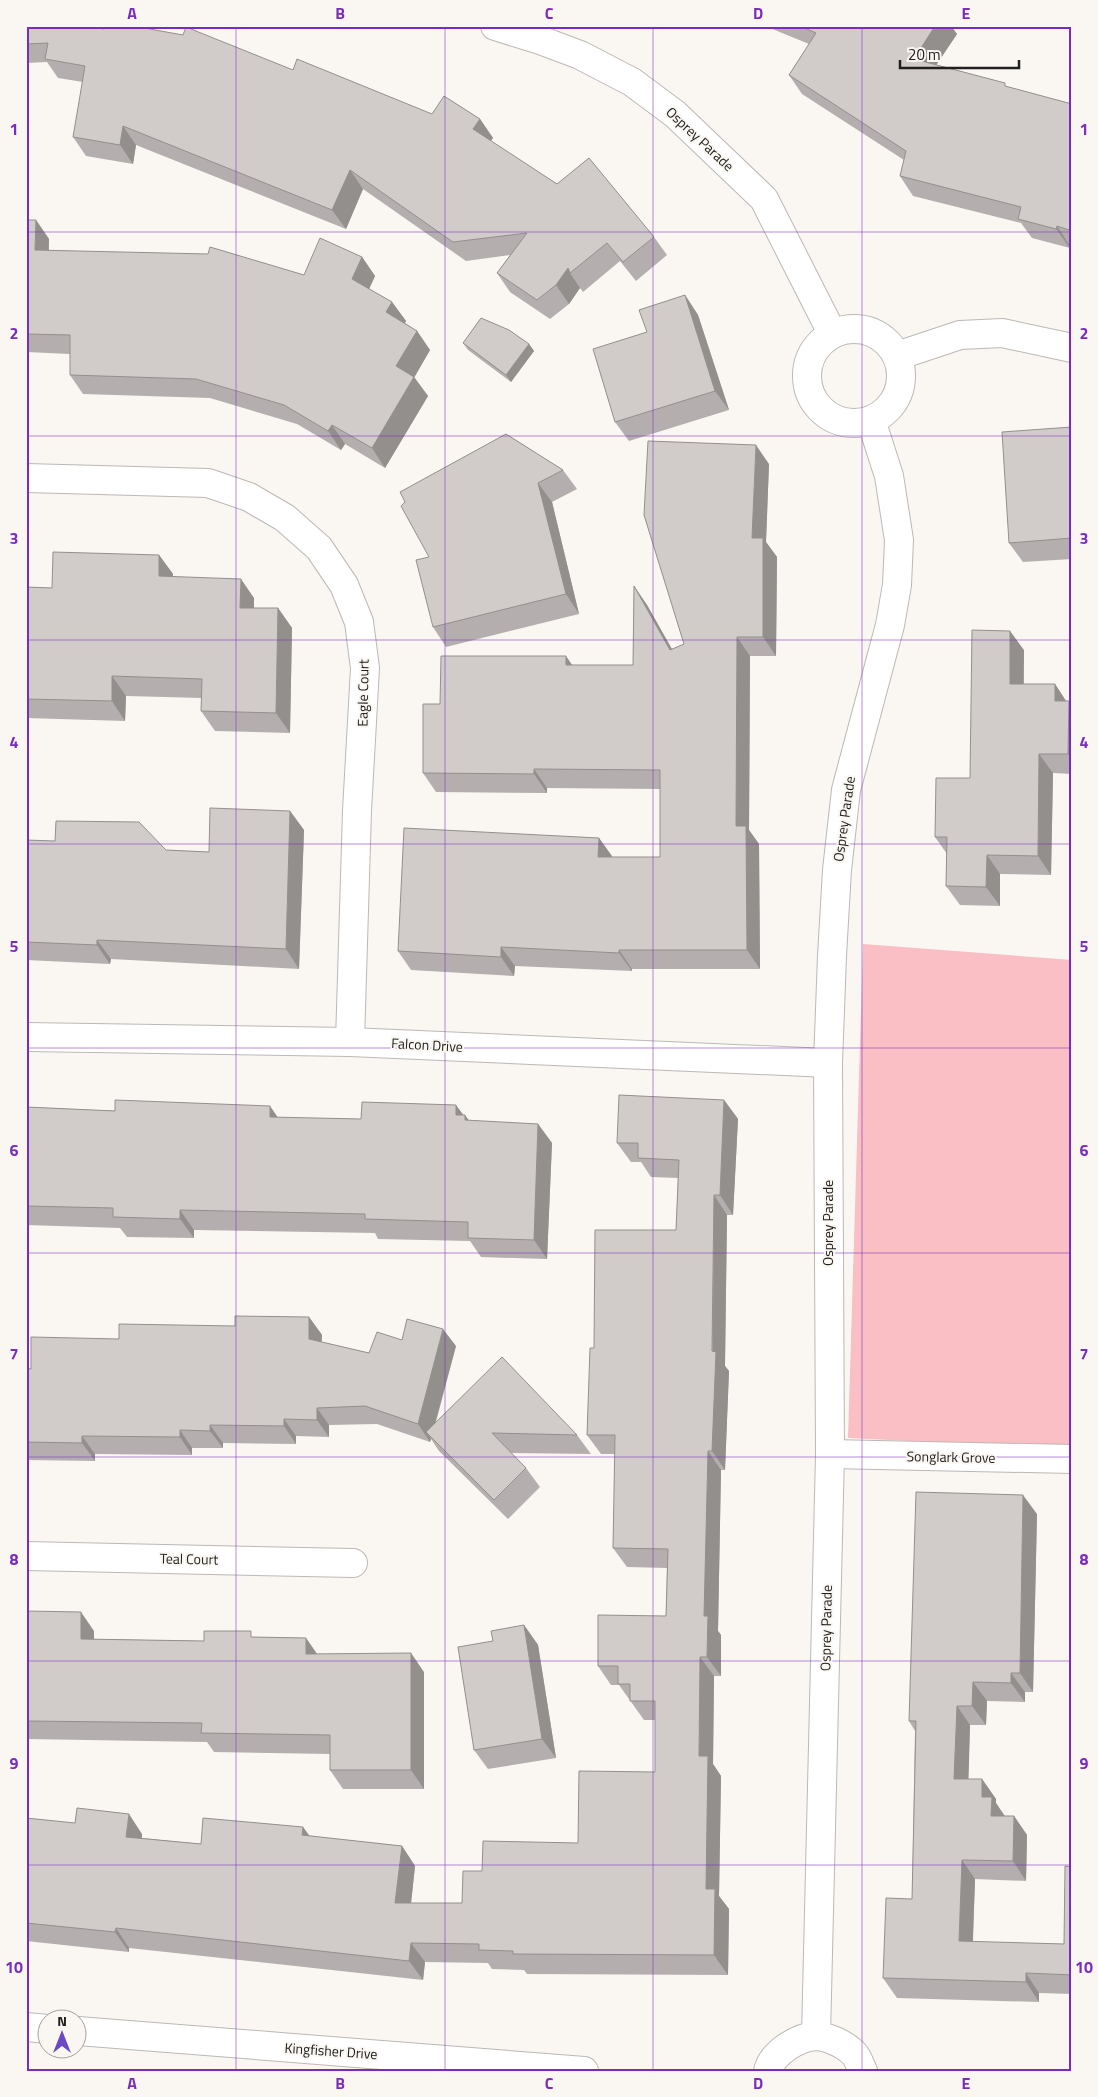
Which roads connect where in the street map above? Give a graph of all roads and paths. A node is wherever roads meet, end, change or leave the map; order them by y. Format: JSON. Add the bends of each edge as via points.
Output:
{"nodes":[{"id":1,"x":495,"y":26,"type":"edge"},
{"id":2,"x":832,"y":333,"type":"junction"},
{"id":3,"x":1072,"y":348,"type":"edge"},
{"id":4,"x":897,"y":356,"type":"junction"},
{"id":5,"x":871,"y":420,"type":"junction"},
{"id":6,"x":26,"y":478,"type":"edge"},
{"id":7,"x":26,"y":1037,"type":"edge"},
{"id":8,"x":350,"y":1042,"type":"junction"},
{"id":9,"x":828,"y":1063,"type":"junction"},
{"id":10,"x":830,"y":1454,"type":"junction"},
{"id":11,"x":1072,"y":1459,"type":"edge"},
{"id":12,"x":26,"y":1556,"type":"edge"},
{"id":13,"x":353,"y":1563,"type":"dead end"},
{"id":14,"x":88,"y":2032,"type":"edge"},
{"id":15,"x":816,"y":2036,"type":"junction"},
{"id":16,"x":584,"y":2071,"type":"edge"},
{"id":17,"x":768,"y":2071,"type":"edge"},
{"id":18,"x":863,"y":2071,"type":"edge"}],
"edges":[{"from":1,"to":2,"type":"street","name":"Osprey Parade","via":[[580,55],[632,82],[675,114],[764,199]]},
{"from":2,"to":4,"type":"street","via":[[854,328],[872,333],[887,342]]},
{"from":2,"to":5,"type":"street","via":[[820,342],[811,357],[806,376],[811,394],[820,409],[837,419],[854,423]]},
{"from":3,"to":4,"type":"street","via":[[1002,333],[960,335]]},
{"from":4,"to":5,"type":"street","via":[[901,376],[897,393],[887,409]]},
{"from":5,"to":9,"type":"street","name":"Osprey Parade","via":[[889,476],[899,540],[897,585],[890,625],[846,790],[837,870]]},
{"from":6,"to":8,"type":"street","name":"Eagle Court","via":[[208,483],[249,497],[285,518],[319,548],[344,585],[359,622],[365,668]]},
{"from":7,"to":8,"type":"street","name":"Falcon Drive"},
{"from":8,"to":9,"type":"street","name":"Falcon Drive"},
{"from":9,"to":10,"type":"street","name":"Osprey Parade"},
{"from":10,"to":11,"type":"street","name":"Songlark Grove"},
{"from":10,"to":15,"type":"street","name":"Osprey Parade"},
{"from":12,"to":13,"type":"street","name":"Teal Court"},
{"from":14,"to":16,"type":"street","name":"Kingfisher Drive"},
{"from":15,"to":17,"type":"street","via":[[780,2051]]},
{"from":15,"to":18,"type":"street","via":[[853,2051]]}]}
